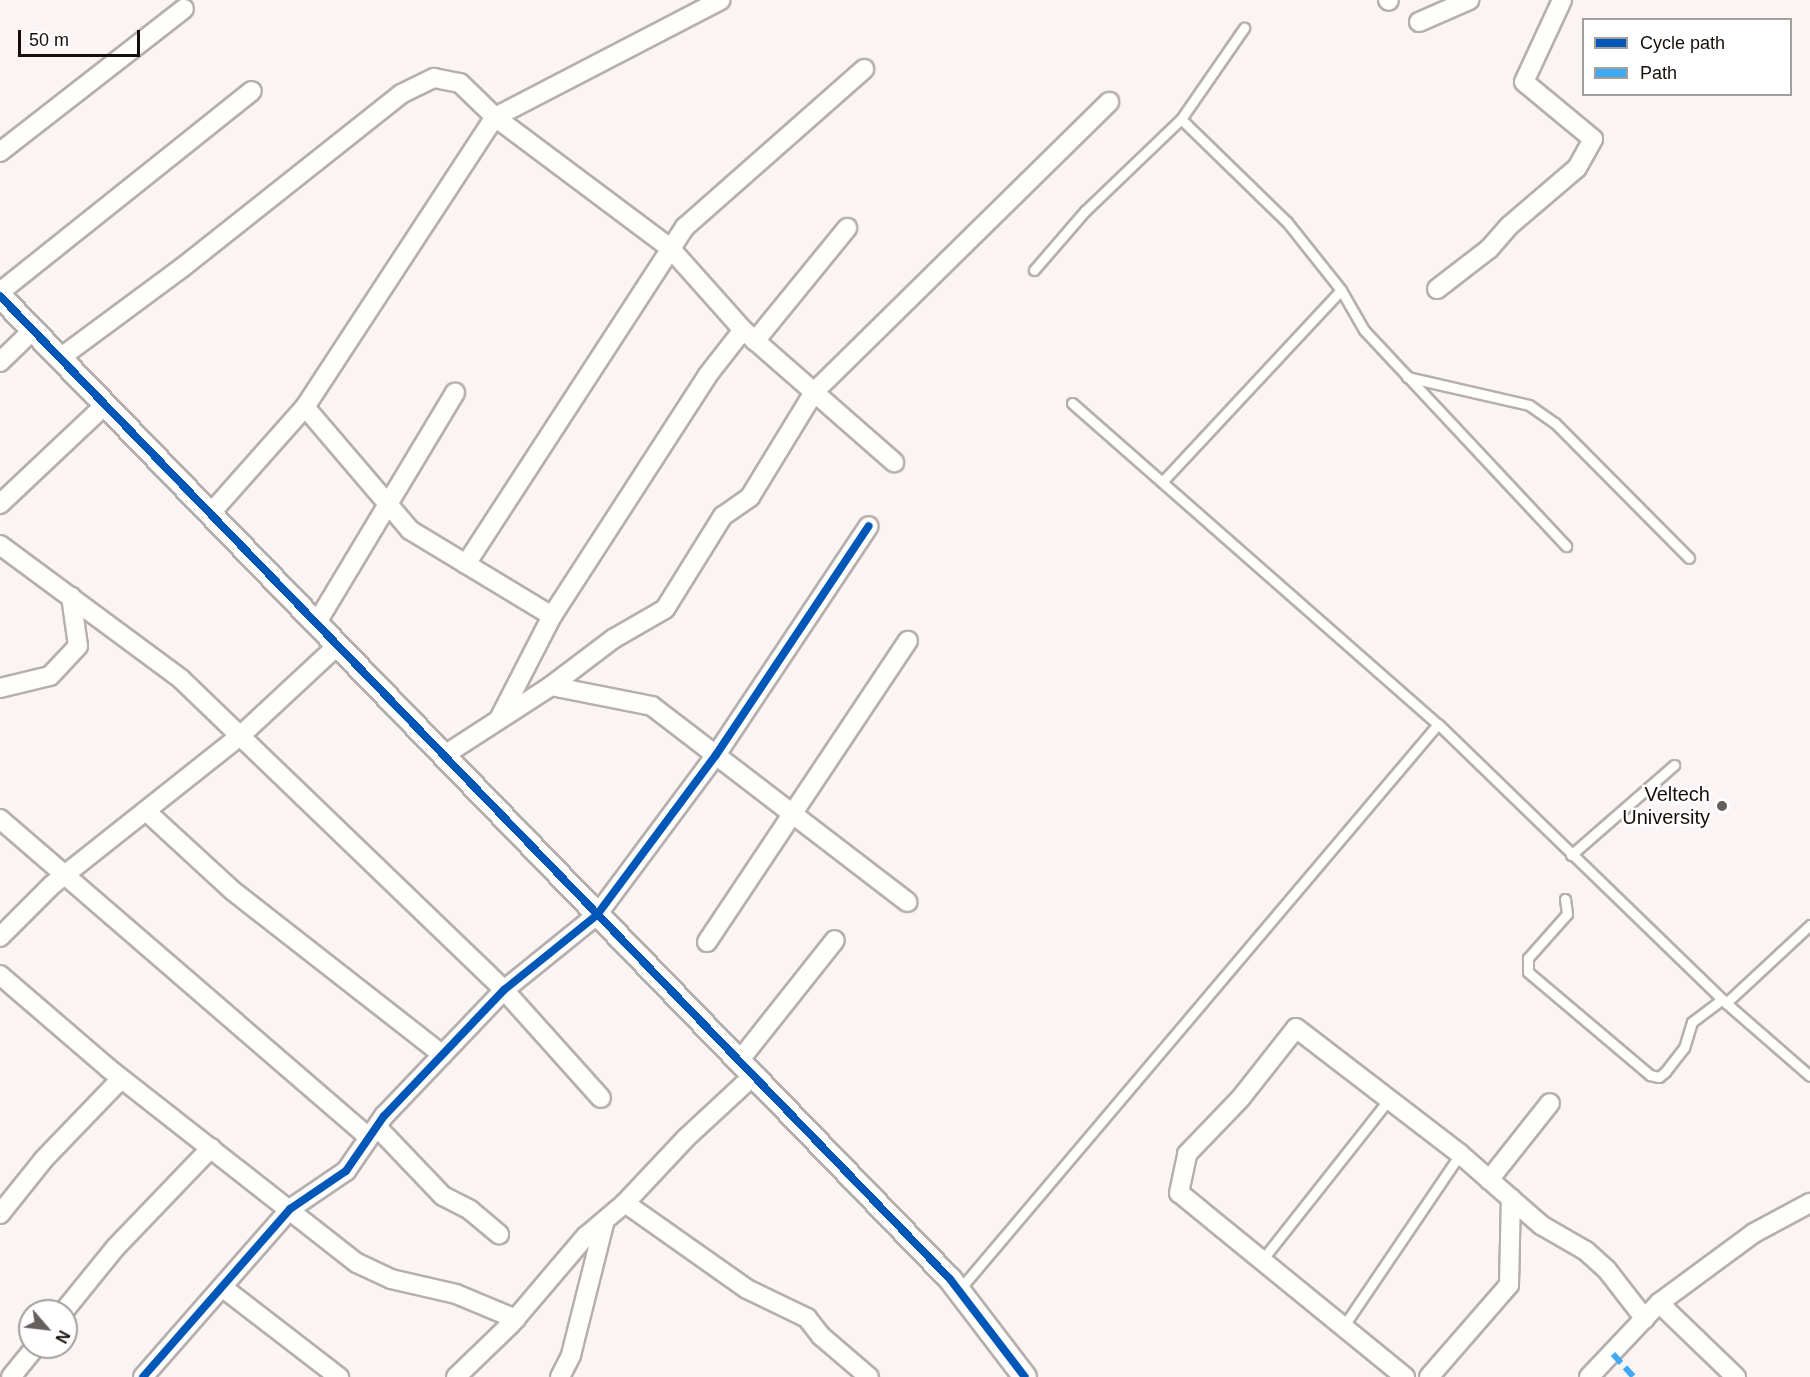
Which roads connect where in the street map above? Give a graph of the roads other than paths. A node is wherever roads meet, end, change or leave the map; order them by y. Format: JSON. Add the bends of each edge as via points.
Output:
{"nodes":[{"id":1,"x":721,"y":0,"type":"edge"},
{"id":2,"x":1469,"y":0,"type":"edge"},
{"id":3,"x":1562,"y":0,"type":"edge"},
{"id":4,"x":184,"y":9,"type":"dead end"},
{"id":5,"x":1419,"y":22,"type":"dead end"},
{"id":6,"x":1244,"y":28,"type":"dead end"},
{"id":7,"x":864,"y":69,"type":"dead end"},
{"id":8,"x":252,"y":91,"type":"dead end"},
{"id":9,"x":1109,"y":102,"type":"dead end"},
{"id":10,"x":495,"y":117,"type":"junction"},
{"id":11,"x":1181,"y":119,"type":"junction"},
{"id":12,"x":0,"y":152,"type":"edge"},
{"id":13,"x":848,"y":228,"type":"dead end"},
{"id":14,"x":670,"y":248,"type":"junction"},
{"id":15,"x":1034,"y":270,"type":"dead end"},
{"id":16,"x":1437,"y":289,"type":"dead end"},
{"id":17,"x":1341,"y":290,"type":"junction"},
{"id":18,"x":0,"y":294,"type":"edge"},
{"id":19,"x":33,"y":330,"type":"junction"},
{"id":20,"x":749,"y":335,"type":"junction"},
{"id":21,"x":60,"y":358,"type":"junction"},
{"id":22,"x":0,"y":362,"type":"edge"},
{"id":23,"x":1407,"y":377,"type":"junction"},
{"id":24,"x":814,"y":392,"type":"junction"},
{"id":25,"x":455,"y":393,"type":"dead end"},
{"id":26,"x":1072,"y":404,"type":"dead end"},
{"id":27,"x":105,"y":405,"type":"junction"},
{"id":28,"x":305,"y":407,"type":"junction"},
{"id":29,"x":894,"y":462,"type":"dead end"},
{"id":30,"x":1162,"y":482,"type":"junction"},
{"id":31,"x":389,"y":502,"type":"junction"},
{"id":32,"x":0,"y":504,"type":"edge"},
{"id":33,"x":210,"y":514,"type":"junction"},
{"id":34,"x":869,"y":526,"type":"dead end"},
{"id":35,"x":0,"y":545,"type":"edge"},
{"id":36,"x":1566,"y":546,"type":"dead end"},
{"id":37,"x":1689,"y":558,"type":"dead end"},
{"id":38,"x":466,"y":564,"type":"junction"},
{"id":39,"x":71,"y":596,"type":"junction"},
{"id":40,"x":552,"y":616,"type":"junction"},
{"id":41,"x":316,"y":624,"type":"junction"},
{"id":42,"x":908,"y":641,"type":"dead end"},
{"id":43,"x":337,"y":645,"type":"junction"},
{"id":44,"x":551,"y":686,"type":"junction"},
{"id":45,"x":0,"y":688,"type":"edge"},
{"id":46,"x":498,"y":721,"type":"junction"},
{"id":47,"x":1438,"y":724,"type":"junction"},
{"id":48,"x":239,"y":737,"type":"junction"},
{"id":49,"x":716,"y":755,"type":"junction"},
{"id":50,"x":443,"y":756,"type":"junction"},
{"id":51,"x":1674,"y":765,"type":"dead end"},
{"id":52,"x":146,"y":811,"type":"junction"},
{"id":53,"x":794,"y":815,"type":"junction"},
{"id":54,"x":0,"y":819,"type":"edge"},
{"id":55,"x":1571,"y":855,"type":"junction"},
{"id":56,"x":66,"y":875,"type":"junction"},
{"id":57,"x":1564,"y":899,"type":"dead end"},
{"id":58,"x":907,"y":903,"type":"dead end"},
{"id":59,"x":597,"y":915,"type":"junction"},
{"id":60,"x":1810,"y":925,"type":"edge"},
{"id":61,"x":0,"y":937,"type":"edge"},
{"id":62,"x":835,"y":940,"type":"dead end"},
{"id":63,"x":707,"y":942,"type":"dead end"},
{"id":64,"x":0,"y":975,"type":"edge"},
{"id":65,"x":504,"y":990,"type":"junction"},
{"id":66,"x":1724,"y":1001,"type":"junction"},
{"id":67,"x":443,"y":1055,"type":"junction"},
{"id":68,"x":746,"y":1069,"type":"junction"},
{"id":69,"x":1810,"y":1076,"type":"edge"},
{"id":70,"x":121,"y":1078,"type":"junction"},
{"id":71,"x":601,"y":1098,"type":"dead end"},
{"id":72,"x":1389,"y":1099,"type":"junction"},
{"id":73,"x":1550,"y":1103,"type":"dead end"},
{"id":74,"x":373,"y":1132,"type":"junction"},
{"id":75,"x":211,"y":1148,"type":"junction"},
{"id":76,"x":1460,"y":1154,"type":"junction"},
{"id":77,"x":1490,"y":1180,"type":"junction"},
{"id":78,"x":1511,"y":1198,"type":"junction"},
{"id":79,"x":625,"y":1203,"type":"junction"},
{"id":80,"x":1810,"y":1203,"type":"edge"},
{"id":81,"x":290,"y":1209,"type":"junction"},
{"id":82,"x":0,"y":1214,"type":"edge"},
{"id":83,"x":605,"y":1220,"type":"junction"},
{"id":84,"x":499,"y":1234,"type":"dead end"},
{"id":85,"x":1262,"y":1260,"type":"junction"},
{"id":86,"x":222,"y":1287,"type":"junction"},
{"id":87,"x":959,"y":1290,"type":"junction"},
{"id":88,"x":74,"y":1299,"type":"edge"},
{"id":89,"x":1659,"y":1303,"type":"junction"},
{"id":90,"x":516,"y":1319,"type":"junction"},
{"id":91,"x":1645,"y":1319,"type":"junction"},
{"id":92,"x":1343,"y":1327,"type":"junction"},
{"id":93,"x":25,"y":1359,"type":"edge"},
{"id":94,"x":11,"y":1377,"type":"edge"},
{"id":95,"x":143,"y":1377,"type":"edge"},
{"id":96,"x":339,"y":1377,"type":"edge"},
{"id":97,"x":456,"y":1377,"type":"edge"},
{"id":98,"x":560,"y":1377,"type":"edge"},
{"id":99,"x":869,"y":1377,"type":"edge"},
{"id":100,"x":1025,"y":1377,"type":"edge"},
{"id":101,"x":1405,"y":1377,"type":"edge"},
{"id":102,"x":1429,"y":1377,"type":"edge"},
{"id":103,"x":1589,"y":1377,"type":"edge"},
{"id":104,"x":1736,"y":1377,"type":"edge"}],
"edges":[{"from":1,"to":10,"type":"street"},
{"from":2,"to":5,"type":"street"},
{"from":3,"to":16,"type":"street","via":[[1524,82],[1593,139],[1577,168],[1509,226],[1489,249]]},
{"from":4,"to":12,"type":"street"},
{"from":6,"to":11,"type":"lane"},
{"from":7,"to":14,"type":"street","via":[[685,227]]},
{"from":8,"to":18,"type":"street"},
{"from":9,"to":24,"type":"street"},
{"from":10,"to":14,"type":"street"},
{"from":10,"to":21,"type":"street","via":[[460,83],[434,78],[401,94],[183,267]]},
{"from":10,"to":28,"type":"street"},
{"from":11,"to":15,"type":"lane","via":[[1085,211]]},
{"from":11,"to":17,"type":"lane","via":[[1287,222]]},
{"from":13,"to":20,"type":"street"},
{"from":14,"to":20,"type":"street"},
{"from":14,"to":38,"type":"street"},
{"from":17,"to":23,"type":"lane","via":[[1364,330]]},
{"from":17,"to":30,"type":"lane"},
{"from":18,"to":19,"type":"street"},
{"from":19,"to":21,"type":"street"},
{"from":19,"to":22,"type":"street"},
{"from":20,"to":24,"type":"street"},
{"from":20,"to":40,"type":"street","via":[[707,376]]},
{"from":21,"to":27,"type":"street"},
{"from":23,"to":36,"type":"lane"},
{"from":23,"to":37,"type":"lane","via":[[1529,405],[1555,423]]},
{"from":24,"to":29,"type":"street"},
{"from":24,"to":44,"type":"street","via":[[750,497],[723,516],[665,609],[613,639]]},
{"from":25,"to":31,"type":"street"},
{"from":26,"to":30,"type":"lane"},
{"from":27,"to":32,"type":"street"},
{"from":27,"to":33,"type":"street"},
{"from":28,"to":31,"type":"street"},
{"from":28,"to":33,"type":"street"},
{"from":30,"to":47,"type":"lane"},
{"from":31,"to":38,"type":"street","via":[[410,530]]},
{"from":31,"to":41,"type":"street"},
{"from":33,"to":41,"type":"street"},
{"from":34,"to":49,"type":"street"},
{"from":35,"to":39,"type":"street"},
{"from":38,"to":40,"type":"street"},
{"from":39,"to":45,"type":"street","via":[[78,646],[50,675]]},
{"from":39,"to":48,"type":"street","via":[[181,679]]},
{"from":40,"to":46,"type":"street"},
{"from":41,"to":43,"type":"street"},
{"from":42,"to":53,"type":"street"},
{"from":43,"to":48,"type":"street"},
{"from":43,"to":50,"type":"street"},
{"from":44,"to":46,"type":"street"},
{"from":44,"to":49,"type":"street","via":[[652,706]]},
{"from":46,"to":50,"type":"street"},
{"from":47,"to":55,"type":"lane"},
{"from":47,"to":87,"type":"lane"},
{"from":48,"to":52,"type":"street"},
{"from":48,"to":65,"type":"street"},
{"from":49,"to":53,"type":"street"},
{"from":49,"to":59,"type":"street"},
{"from":50,"to":59,"type":"street"},
{"from":51,"to":55,"type":"lane"},
{"from":52,"to":56,"type":"street"},
{"from":52,"to":67,"type":"street","via":[[234,891]]},
{"from":53,"to":58,"type":"street"},
{"from":53,"to":63,"type":"street"},
{"from":54,"to":56,"type":"street"},
{"from":55,"to":66,"type":"lane"},
{"from":56,"to":61,"type":"street"},
{"from":56,"to":74,"type":"street"},
{"from":57,"to":66,"type":"lane","via":[[1567,914],[1528,958],[1528,972],[1650,1075],[1659,1077],[1665,1072],[1684,1048],[1692,1022]]},
{"from":59,"to":65,"type":"street"},
{"from":59,"to":68,"type":"street"},
{"from":60,"to":66,"type":"lane"},
{"from":62,"to":68,"type":"street"},
{"from":64,"to":70,"type":"street"},
{"from":65,"to":67,"type":"street"},
{"from":65,"to":71,"type":"street"},
{"from":66,"to":69,"type":"lane"},
{"from":67,"to":74,"type":"street"},
{"from":68,"to":79,"type":"street"},
{"from":68,"to":87,"type":"street"},
{"from":70,"to":75,"type":"street"},
{"from":70,"to":82,"type":"street","via":[[44,1159]]},
{"from":72,"to":76,"type":"street"},
{"from":72,"to":85,"type":"lane"},
{"from":72,"to":85,"type":"street","via":[[1296,1028],[1240,1099],[1187,1154],[1179,1193]]},
{"from":73,"to":77,"type":"street"},
{"from":74,"to":81,"type":"street","via":[[346,1171]]},
{"from":74,"to":84,"type":"street","via":[[443,1196],[470,1210]]},
{"from":75,"to":81,"type":"street"},
{"from":75,"to":88,"type":"street","via":[[115,1248]]},
{"from":76,"to":77,"type":"street"},
{"from":76,"to":92,"type":"lane"},
{"from":77,"to":78,"type":"street"},
{"from":78,"to":91,"type":"street","via":[[1541,1225],[1586,1251],[1607,1270]]},
{"from":78,"to":102,"type":"street","via":[[1509,1285]]},
{"from":79,"to":83,"type":"street"},
{"from":79,"to":99,"type":"street","via":[[747,1289],[807,1318],[821,1336]]},
{"from":80,"to":89,"type":"street","via":[[1754,1233]]},
{"from":81,"to":86,"type":"street"},
{"from":81,"to":90,"type":"street","via":[[357,1263],[391,1279],[456,1294]]},
{"from":83,"to":90,"type":"street","via":[[586,1236]]},
{"from":83,"to":98,"type":"street","via":[[571,1355]]},
{"from":85,"to":92,"type":"street"},
{"from":86,"to":95,"type":"street"},
{"from":86,"to":96,"type":"street"},
{"from":87,"to":100,"type":"street"},
{"from":89,"to":91,"type":"street"},
{"from":89,"to":104,"type":"street"},
{"from":90,"to":97,"type":"street"},
{"from":91,"to":103,"type":"street"},
{"from":92,"to":101,"type":"street"},
{"from":93,"to":94,"type":"street"}]}
